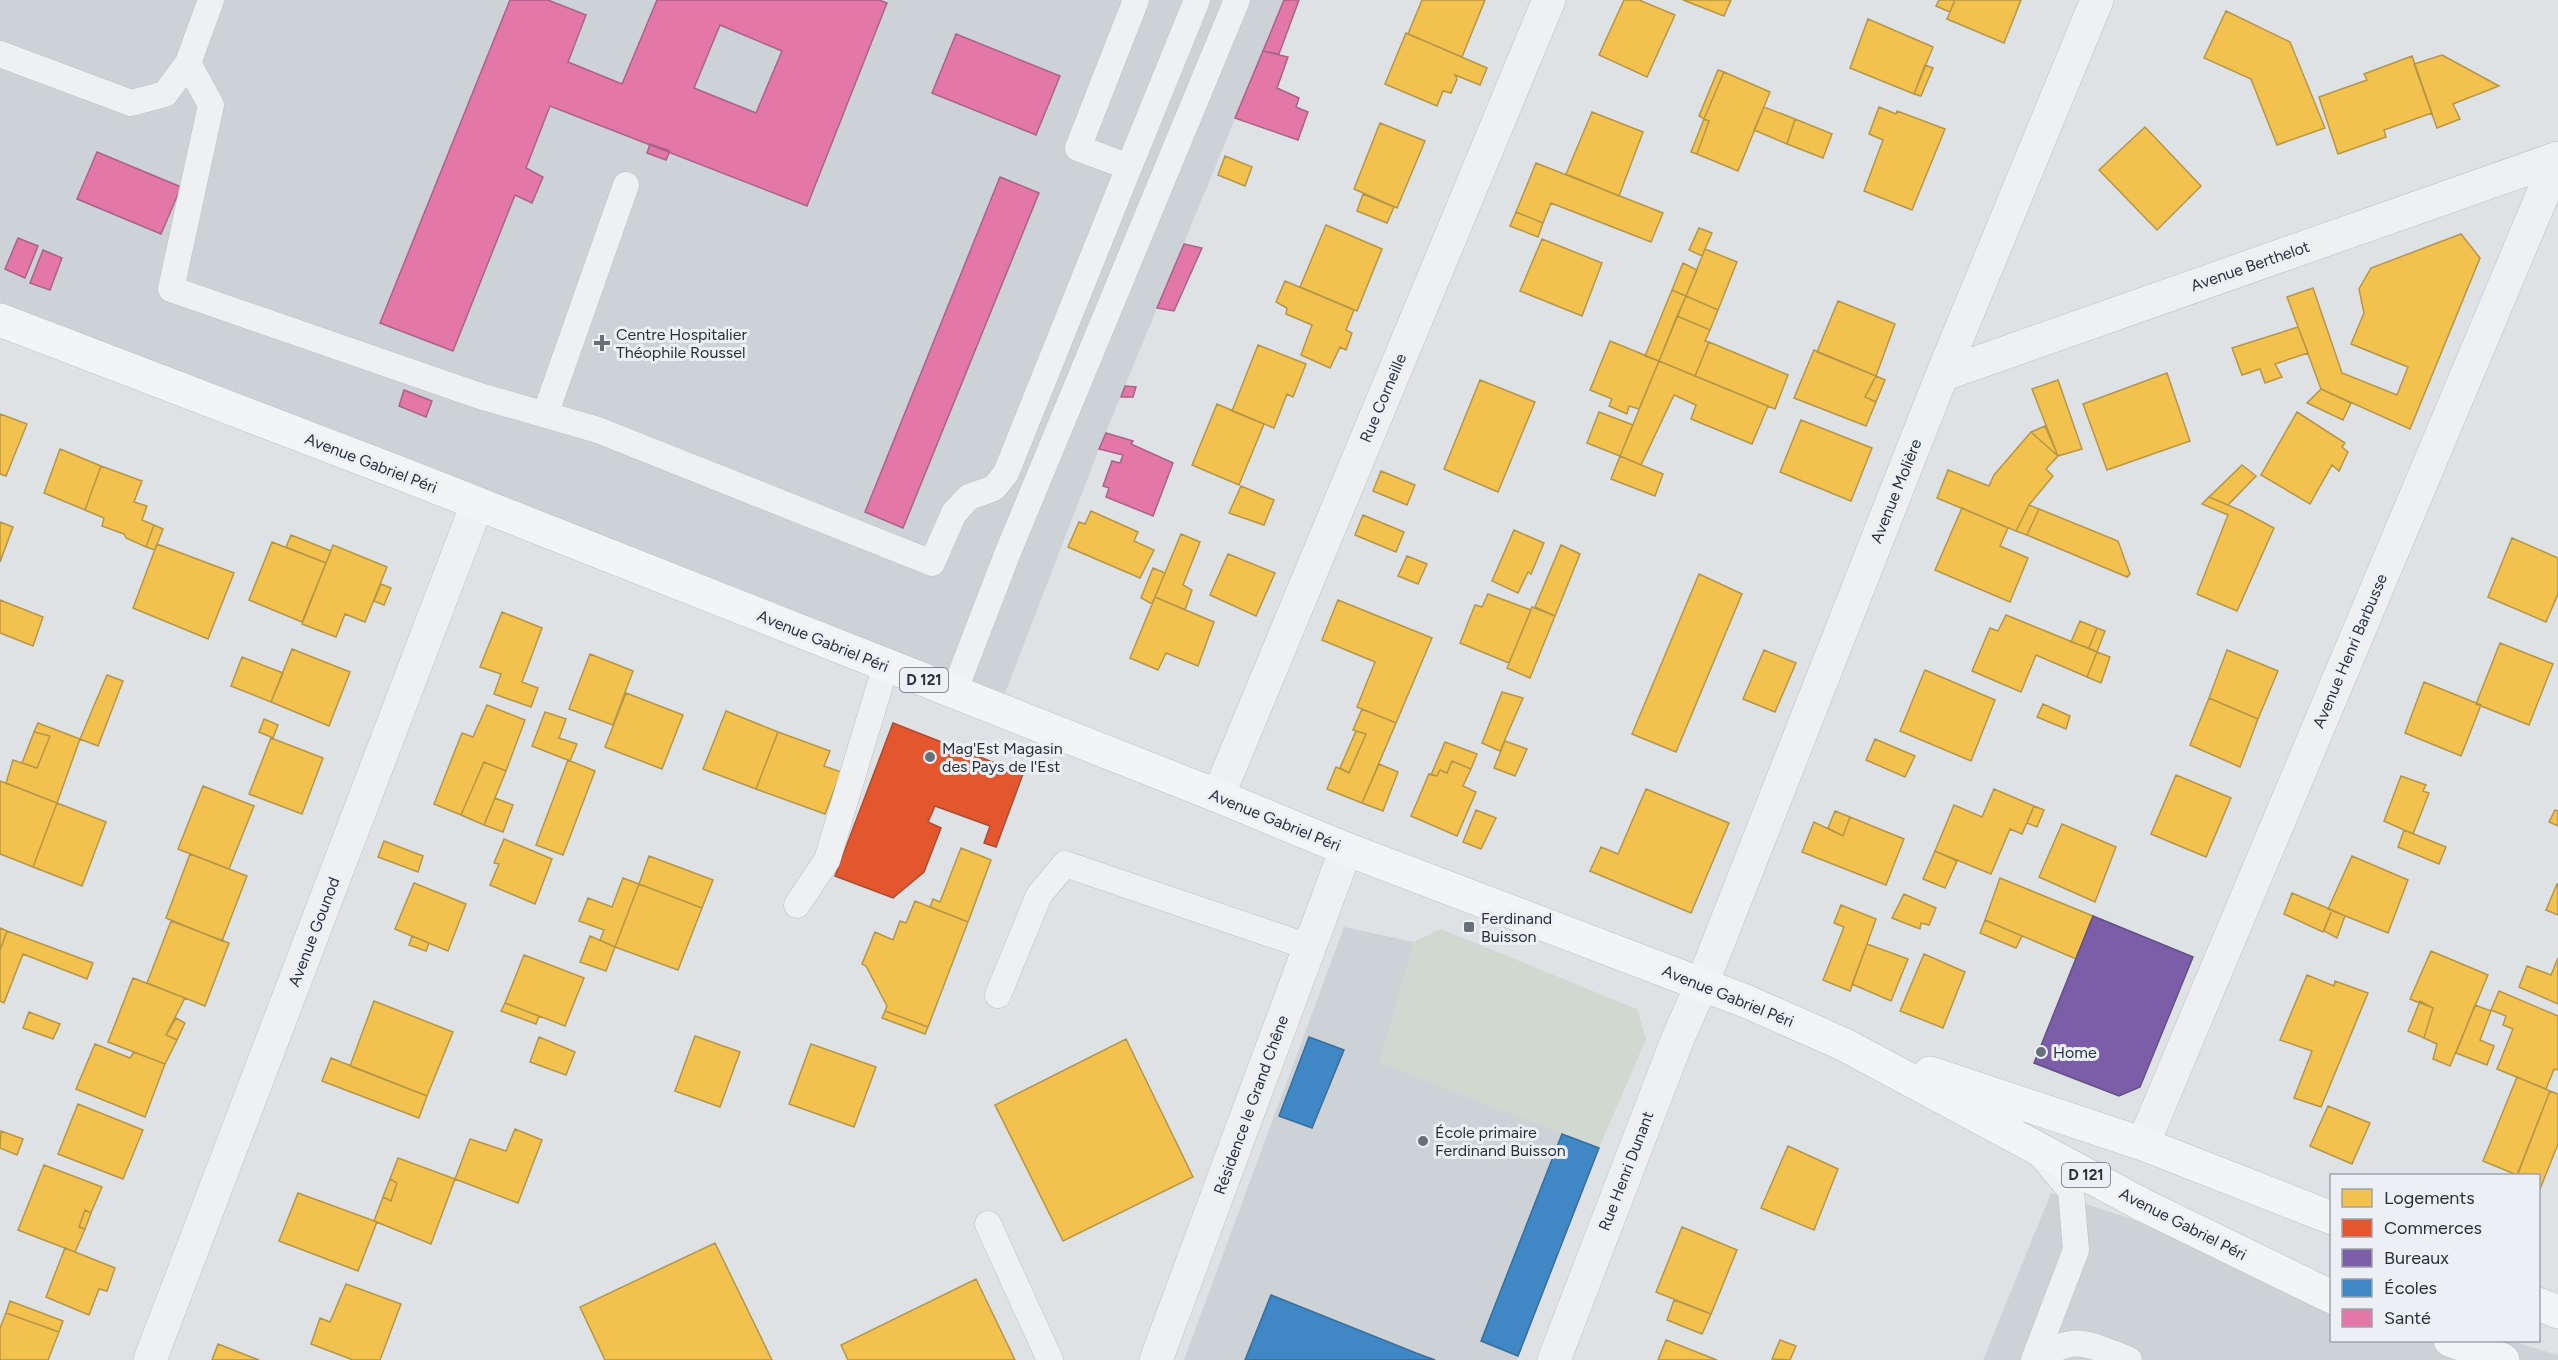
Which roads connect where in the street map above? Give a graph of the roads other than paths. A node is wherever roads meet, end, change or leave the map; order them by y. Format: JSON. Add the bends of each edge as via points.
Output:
{"nodes":[{"id":1,"x":211,"y":0,"type":"edge"},
{"id":2,"x":1136,"y":0,"type":"edge"},
{"id":3,"x":1197,"y":0,"type":"edge"},
{"id":4,"x":1237,"y":0,"type":"edge"},
{"id":5,"x":1549,"y":0,"type":"edge"},
{"id":6,"x":2097,"y":0,"type":"edge"},
{"id":7,"x":0,"y":54,"type":"edge"},
{"id":8,"x":188,"y":63,"type":"junction"},
{"id":9,"x":2558,"y":158,"type":"edge"},
{"id":10,"x":1129,"y":167,"type":"junction"},
{"id":11,"x":626,"y":185,"type":"dead end"},
{"id":12,"x":0,"y":320,"type":"edge"},
{"id":13,"x":1942,"y":375,"type":"junction"},
{"id":14,"x":545,"y":415,"type":"junction"},
{"id":15,"x":477,"y":504,"type":"junction"},
{"id":16,"x":886,"y":665,"type":"junction"},
{"id":17,"x":954,"y":692,"type":"junction"},
{"id":18,"x":1218,"y":796,"type":"junction"},
{"id":19,"x":1346,"y":849,"type":"junction"},
{"id":20,"x":797,"y":905,"type":"dead end"},
{"id":21,"x":1309,"y":947,"type":"junction"},
{"id":22,"x":1702,"y":984,"type":"junction"},
{"id":23,"x":998,"y":996,"type":"dead end"},
{"id":24,"x":1845,"y":1045,"type":"junction"},
{"id":25,"x":2143,"y":1144,"type":"junction"},
{"id":26,"x":2033,"y":1146,"type":"junction"},
{"id":27,"x":2330,"y":1218,"type":"edge"},
{"id":28,"x":988,"y":1224,"type":"dead end"},
{"id":29,"x":2330,"y":1297,"type":"edge"},
{"id":30,"x":2540,"y":1305,"type":"edge"},
{"id":31,"x":2558,"y":1312,"type":"edge"},
{"id":32,"x":2453,"y":1342,"type":"edge"},
{"id":33,"x":150,"y":1360,"type":"edge"},
{"id":34,"x":1050,"y":1360,"type":"edge"},
{"id":35,"x":1156,"y":1360,"type":"edge"},
{"id":36,"x":1554,"y":1360,"type":"edge"},
{"id":37,"x":2034,"y":1360,"type":"edge"},
{"id":38,"x":2039,"y":1360,"type":"edge"},
{"id":39,"x":2128,"y":1360,"type":"edge"},
{"id":40,"x":2503,"y":1360,"type":"edge"}],
"edges":[{"from":1,"to":8,"type":"lane"},
{"from":2,"to":10,"type":"lane","via":[[1078,148]]},
{"from":3,"to":10,"type":"lane"},
{"from":4,"to":17,"type":"lane","via":[[1008,552]]},
{"from":5,"to":18,"type":"street","name":"Rue Corneille"},
{"from":6,"to":13,"type":"street","name":"Avenue Molière"},
{"from":7,"to":8,"type":"lane","via":[[131,102],[165,94]]},
{"from":8,"to":14,"type":"lane","via":[[211,105],[171,289]]},
{"from":9,"to":13,"type":"street","name":"Avenue Berthelot"},
{"from":9,"to":25,"type":"street","name":"Avenue Henri Barbusse"},
{"from":10,"to":14,"type":"lane","via":[[1006,473],[994,488],[969,497],[954,513],[932,563],[598,430]]},
{"from":11,"to":14,"type":"lane"},
{"from":12,"to":15,"type":"main road","name":"Avenue Gabriel Péri","number":"D 121"},
{"from":13,"to":22,"type":"street","name":"Avenue Molière"},
{"from":15,"to":16,"type":"main road","name":"Avenue Gabriel Péri","number":"D 121"},
{"from":15,"to":33,"type":"street","name":"Avenue Gounod"},
{"from":16,"to":17,"type":"main road","name":"Avenue Gabriel Péri","number":"D 121"},
{"from":16,"to":20,"type":"lane","via":[[827,860]]},
{"from":17,"to":18,"type":"main road","name":"Avenue Gabriel Péri","number":"D 121"},
{"from":18,"to":19,"type":"main road","name":"Avenue Gabriel Péri","number":"D 121"},
{"from":19,"to":21,"type":"street","name":"Résidence le Grand Chêne"},
{"from":19,"to":22,"type":"main road","name":"Avenue Gabriel Péri","number":"D 121"},
{"from":21,"to":23,"type":"lane","via":[[1065,864],[1039,895]]},
{"from":21,"to":35,"type":"street","name":"Résidence le Grand Chêne"},
{"from":22,"to":24,"type":"main road","name":"Avenue Gabriel Péri","number":"D 121"},
{"from":22,"to":36,"type":"street","name":"Rue Henri Dunant","via":[[1677,1038]]},
{"from":24,"to":25,"type":"main road","name":"Avenue Gabriel Péri","number":"D 121"},
{"from":24,"to":26,"type":"main road","name":"Avenue Gabriel Péri","number":"D 121"},
{"from":25,"to":27,"type":"main road","name":"Avenue Gabriel Péri","number":"D 121"},
{"from":26,"to":29,"type":"main road","name":"Avenue Gabriel Péri","number":"D 121"},
{"from":26,"to":37,"type":"lane","via":[[2071,1191],[2076,1250]]},
{"from":28,"to":34,"type":"lane"},
{"from":30,"to":31,"type":"main road"},
{"from":32,"to":40,"type":"main road"},
{"from":38,"to":39,"type":"lane","via":[[2052,1350],[2079,1341]]}]}
